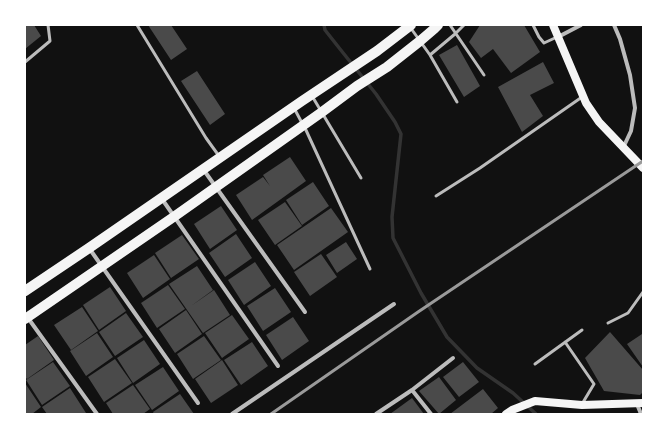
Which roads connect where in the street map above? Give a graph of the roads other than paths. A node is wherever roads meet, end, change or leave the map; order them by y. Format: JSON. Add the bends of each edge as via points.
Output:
{"nodes":[{"id":1,"x":48,"y":25,"type":"edge"},
{"id":2,"x":137,"y":25,"type":"edge"},
{"id":3,"x":438,"y":25,"type":"edge"},
{"id":4,"x":450,"y":25,"type":"edge"},
{"id":5,"x":464,"y":25,"type":"edge"},
{"id":6,"x":533,"y":25,"type":"edge"},
{"id":7,"x":552,"y":25,"type":"edge"},
{"id":8,"x":580,"y":25,"type":"edge"},
{"id":9,"x":614,"y":25,"type":"edge"},
{"id":10,"x":410,"y":26,"type":"edge"},
{"id":11,"x":455,"y":34,"type":"junction"},
{"id":12,"x":557,"y":37,"type":"junction"},
{"id":13,"x":420,"y":41,"type":"junction"},
{"id":14,"x":430,"y":55,"type":"junction"},
{"id":15,"x":25,"y":62,"type":"edge"},
{"id":16,"x":484,"y":75,"type":"dead end"},
{"id":17,"x":311,"y":95,"type":"junction"},
{"id":18,"x":583,"y":96,"type":"junction"},
{"id":19,"x":457,"y":102,"type":"dead end"},
{"id":20,"x":293,"y":107,"type":"junction"},
{"id":21,"x":322,"y":112,"type":"junction"},
{"id":22,"x":304,"y":125,"type":"junction"},
{"id":23,"x":623,"y":148,"type":"junction"},
{"id":24,"x":220,"y":157,"type":"junction"},
{"id":25,"x":643,"y":168,"type":"edge"},
{"id":26,"x":203,"y":169,"type":"junction"},
{"id":27,"x":361,"y":178,"type":"dead end"},
{"id":28,"x":216,"y":186,"type":"junction"},
{"id":29,"x":436,"y":196,"type":"dead end"},
{"id":30,"x":162,"y":198,"type":"junction"},
{"id":31,"x":175,"y":216,"type":"junction"},
{"id":32,"x":89,"y":248,"type":"junction"},
{"id":33,"x":102,"y":267,"type":"junction"},
{"id":34,"x":370,"y":270,"type":"dead end"},
{"id":35,"x":25,"y":291,"type":"edge"},
{"id":36,"x":643,"y":292,"type":"edge"},
{"id":37,"x":394,"y":304,"type":"dead end"},
{"id":38,"x":305,"y":312,"type":"dead end"},
{"id":39,"x":26,"y":318,"type":"edge"},
{"id":40,"x":608,"y":323,"type":"dead end"},
{"id":41,"x":582,"y":330,"type":"dead end"},
{"id":42,"x":564,"y":342,"type":"junction"},
{"id":43,"x":453,"y":358,"type":"dead end"},
{"id":44,"x":534,"y":364,"type":"dead end"},
{"id":45,"x":278,"y":366,"type":"dead end"},
{"id":46,"x":412,"y":390,"type":"junction"},
{"id":47,"x":198,"y":403,"type":"dead end"},
{"id":48,"x":640,"y":404,"type":"edge"},
{"id":49,"x":582,"y":405,"type":"junction"},
{"id":50,"x":509,"y":412,"type":"edge"},
{"id":51,"x":97,"y":414,"type":"edge"},
{"id":52,"x":232,"y":414,"type":"edge"},
{"id":53,"x":376,"y":414,"type":"edge"},
{"id":54,"x":431,"y":414,"type":"edge"},
{"id":55,"x":642,"y":414,"type":"edge"}],
"edges":[{"from":1,"to":15,"type":"lane","via":[[50,41]]},
{"from":2,"to":24,"type":"lane"},
{"from":3,"to":13,"type":"main road"},
{"from":4,"to":11,"type":"lane"},
{"from":5,"to":11,"type":"lane"},
{"from":6,"to":12,"type":"lane","via":[[544,43]]},
{"from":7,"to":12,"type":"main road"},
{"from":8,"to":12,"type":"street"},
{"from":9,"to":23,"type":"street","via":[[630,75],[635,108]]},
{"from":10,"to":13,"type":"lane"},
{"from":10,"to":17,"type":"main road"},
{"from":11,"to":14,"type":"lane"},
{"from":11,"to":16,"type":"lane"},
{"from":12,"to":18,"type":"main road"},
{"from":13,"to":14,"type":"lane"},
{"from":13,"to":21,"type":"main road"},
{"from":14,"to":19,"type":"lane"},
{"from":17,"to":20,"type":"main road"},
{"from":17,"to":21,"type":"lane"},
{"from":18,"to":23,"type":"main road","via":[[599,122]]},
{"from":18,"to":29,"type":"lane"},
{"from":20,"to":22,"type":"lane"},
{"from":20,"to":24,"type":"main road"},
{"from":21,"to":22,"type":"main road"},
{"from":21,"to":27,"type":"lane"},
{"from":22,"to":28,"type":"main road"},
{"from":22,"to":34,"type":"lane"},
{"from":23,"to":25,"type":"main road"},
{"from":24,"to":26,"type":"main road"},
{"from":26,"to":28,"type":"street"},
{"from":26,"to":30,"type":"main road"},
{"from":28,"to":31,"type":"main road"},
{"from":28,"to":38,"type":"street"},
{"from":30,"to":31,"type":"street"},
{"from":30,"to":32,"type":"main road"},
{"from":31,"to":33,"type":"main road"},
{"from":31,"to":45,"type":"street"},
{"from":32,"to":33,"type":"street"},
{"from":32,"to":35,"type":"main road"},
{"from":33,"to":39,"type":"main road"},
{"from":33,"to":47,"type":"street"},
{"from":36,"to":40,"type":"lane","via":[[628,312]]},
{"from":37,"to":52,"type":"street"},
{"from":39,"to":51,"type":"street"},
{"from":41,"to":42,"type":"lane"},
{"from":42,"to":44,"type":"lane"},
{"from":42,"to":49,"type":"lane","via":[[594,384]]},
{"from":43,"to":46,"type":"street"},
{"from":46,"to":53,"type":"street"},
{"from":46,"to":54,"type":"street"},
{"from":48,"to":49,"type":"main road"},
{"from":48,"to":55,"type":"street"},
{"from":49,"to":50,"type":"main road","via":[[535,401]]}]}
